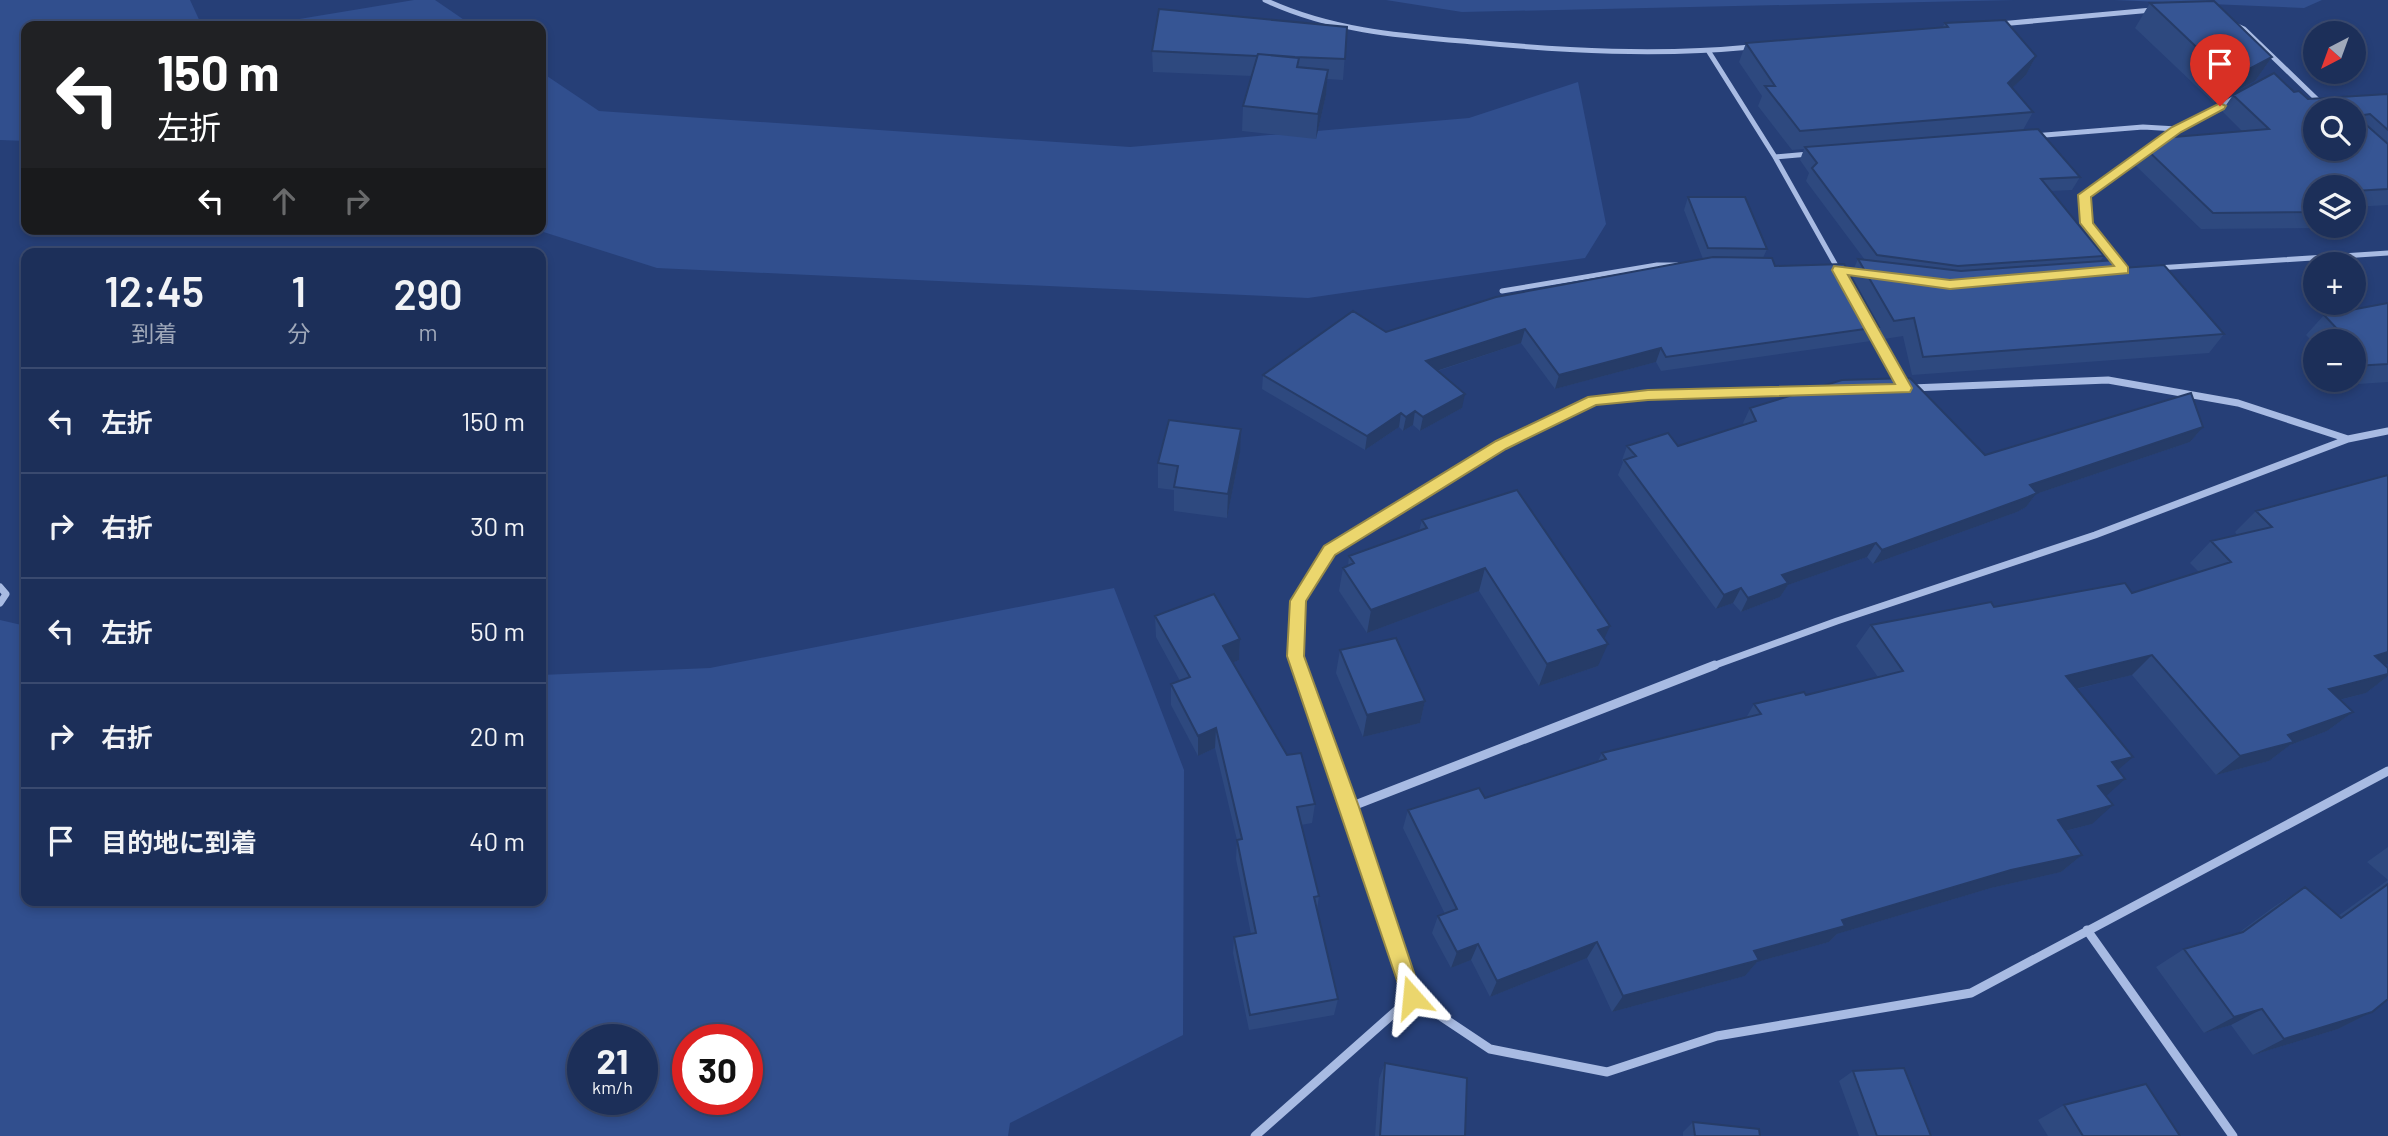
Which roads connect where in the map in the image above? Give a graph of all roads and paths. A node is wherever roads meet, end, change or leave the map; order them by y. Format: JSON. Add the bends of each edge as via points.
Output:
{"nodes":[{"id":1,"x":1265,"y":0,"type":"edge"},
{"id":2,"x":2163,"y":10,"type":"edge"},
{"id":3,"x":1988,"y":24,"type":"edge"},
{"id":4,"x":2232,"y":24,"type":"edge"},
{"id":5,"x":1763,"y":45,"type":"edge"},
{"id":6,"x":1709,"y":52,"type":"junction"},
{"id":7,"x":2285,"y":71,"type":"junction"},
{"id":8,"x":2273,"y":78,"type":"edge"},
{"id":9,"x":2237,"y":97,"type":"edge"},
{"id":10,"x":2315,"y":98,"type":"edge"},
{"id":11,"x":2177,"y":130,"type":"junction"},
{"id":12,"x":2021,"y":137,"type":"edge"},
{"id":13,"x":1816,"y":153,"type":"edge"},
{"id":14,"x":1775,"y":157,"type":"junction"},
{"id":15,"x":2388,"y":253,"type":"edge"},
{"id":16,"x":1685,"y":266,"type":"edge"},
{"id":17,"x":2151,"y":268,"type":"edge"},
{"id":18,"x":1824,"y":269,"type":"edge"},
{"id":19,"x":1838,"y":270,"type":"junction"},
{"id":20,"x":1851,"y":271,"type":"edge"},
{"id":21,"x":2110,"y":271,"type":"edge"},
{"id":22,"x":1845,"y":281,"type":"edge"},
{"id":23,"x":1502,"y":291,"type":"dead end"},
{"id":24,"x":1865,"y":317,"type":"edge"},
{"id":25,"x":1905,"y":388,"type":"junction"},
{"id":26,"x":1891,"y":389,"type":"edge"},
{"id":27,"x":1824,"y":391,"type":"edge"},
{"id":28,"x":2388,"y":431,"type":"edge"},
{"id":29,"x":2348,"y":439,"type":"junction"},
{"id":30,"x":0,"y":587,"type":"edge"},
{"id":31,"x":0,"y":603,"type":"edge"},
{"id":32,"x":2388,"y":771,"type":"edge"},
{"id":33,"x":1350,"y":807,"type":"junction"},
{"id":34,"x":2087,"y":930,"type":"junction"},
{"id":35,"x":1412,"y":997,"type":"junction"},
{"id":36,"x":1255,"y":1136,"type":"edge"},
{"id":37,"x":2233,"y":1136,"type":"edge"}],
"edges":[{"from":1,"to":6,"type":"street","via":[[1287,12],[1342,27],[1425,38],[1631,55]]},
{"from":2,"to":3,"type":"street"},
{"from":4,"to":7,"type":"street","via":[[2244,29]]},
{"from":5,"to":6,"type":"street"},
{"from":6,"to":14,"type":"street"},
{"from":7,"to":8,"type":"street"},
{"from":7,"to":10,"type":"street"},
{"from":9,"to":11,"type":"street"},
{"from":11,"to":12,"type":"street","via":[[2143,127]]},
{"from":11,"to":21,"type":"street","via":[[2084,195],[2087,223],[2123,270]]},
{"from":13,"to":14,"type":"street"},
{"from":14,"to":19,"type":"street"},
{"from":15,"to":17,"type":"street"},
{"from":16,"to":23,"type":"street","via":[[1657,265]]},
{"from":18,"to":19,"type":"street"},
{"from":19,"to":20,"type":"street"},
{"from":19,"to":22,"type":"street"},
{"from":24,"to":25,"type":"street"},
{"from":25,"to":26,"type":"street"},
{"from":25,"to":29,"type":"street","via":[[2108,380],[2238,403]]},
{"from":27,"to":33,"type":"street","via":[[1593,400],[1501,445],[1329,551],[1298,601],[1296,656]]},
{"from":28,"to":29,"type":"street"},
{"from":29,"to":33,"type":"street","via":[[2095,535],[1623,699]]},
{"from":30,"to":31,"type":"street","via":[[6,594]]},
{"from":32,"to":34,"type":"street"},
{"from":33,"to":35,"type":"street"},
{"from":34,"to":35,"type":"street","via":[[1971,992],[1717,1036],[1607,1072],[1490,1049]]},
{"from":34,"to":37,"type":"street"},
{"from":35,"to":36,"type":"street"}]}
